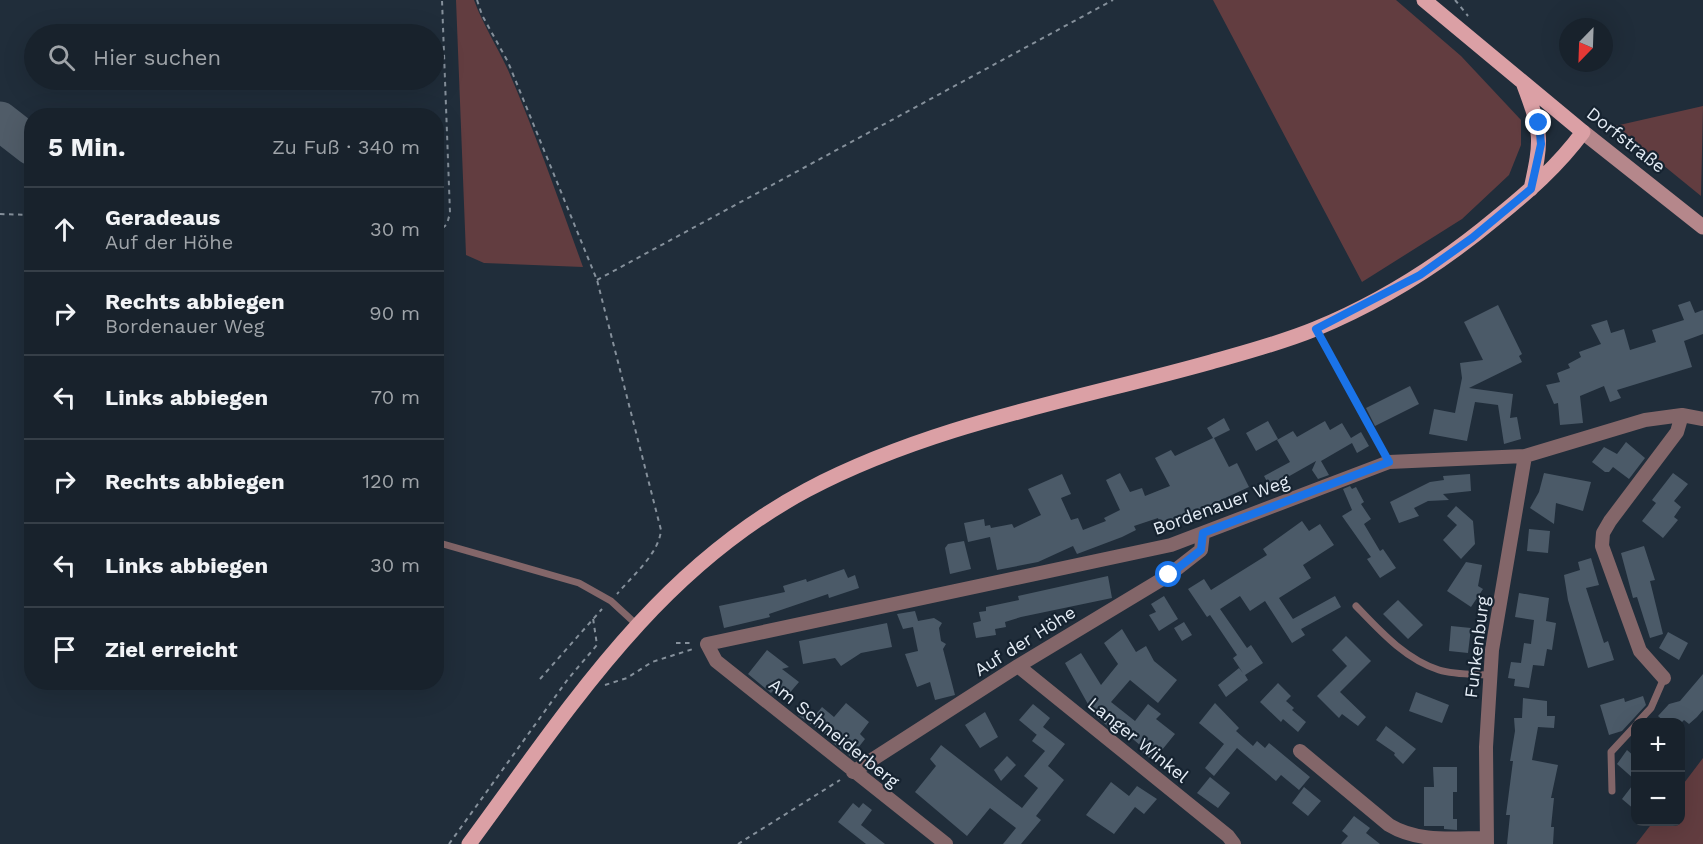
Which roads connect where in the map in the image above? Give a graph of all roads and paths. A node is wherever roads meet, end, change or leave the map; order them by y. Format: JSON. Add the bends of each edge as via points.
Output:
{"nodes":[{"id":1,"x":442,"y":0,"type":"edge"},
{"id":2,"x":477,"y":0,"type":"edge"},
{"id":3,"x":1113,"y":0,"type":"edge"},
{"id":4,"x":1424,"y":0,"type":"edge"},
{"id":5,"x":443,"y":24,"type":"edge"},
{"id":6,"x":444,"y":53,"type":"edge"},
{"id":7,"x":1524,"y":84,"type":"junction"},
{"id":8,"x":1583,"y":132,"type":"junction"},
{"id":9,"x":1531,"y":189,"type":"junction"},
{"id":10,"x":0,"y":214,"type":"edge"},
{"id":11,"x":24,"y":216,"type":"edge"},
{"id":12,"x":444,"y":227,"type":"edge"},
{"id":13,"x":1703,"y":227,"type":"edge"},
{"id":14,"x":597,"y":280,"type":"junction"},
{"id":15,"x":1316,"y":329,"type":"junction"},
{"id":16,"x":1682,"y":416,"type":"junction"},
{"id":17,"x":1703,"y":419,"type":"edge"},
{"id":18,"x":1525,"y":456,"type":"junction"},
{"id":19,"x":1389,"y":462,"type":"junction"},
{"id":20,"x":1203,"y":533,"type":"junction"},
{"id":21,"x":444,"y":544,"type":"edge"},
{"id":22,"x":611,"y":601,"type":"junction"},
{"id":23,"x":1356,"y":606,"type":"dead end"},
{"id":24,"x":593,"y":618,"type":"junction"},
{"id":25,"x":636,"y":624,"type":"junction"},
{"id":26,"x":676,"y":643,"type":"dead end"},
{"id":27,"x":707,"y":644,"type":"junction"},
{"id":28,"x":1018,"y":666,"type":"junction"},
{"id":29,"x":595,"y":673,"type":"junction"},
{"id":30,"x":1490,"y":675,"type":"junction"},
{"id":31,"x":1664,"y":678,"type":"joint"},
{"id":32,"x":540,"y":679,"type":"dead end"},
{"id":33,"x":1642,"y":718,"type":"edge"},
{"id":34,"x":1631,"y":730,"type":"edge"},
{"id":35,"x":1300,"y":751,"type":"dead end"},
{"id":36,"x":853,"y":772,"type":"junction"},
{"id":37,"x":1612,"y":791,"type":"dead end"},
{"id":38,"x":1487,"y":841,"type":"edge"},
{"id":39,"x":449,"y":844,"type":"edge"},
{"id":40,"x":470,"y":844,"type":"edge"},
{"id":41,"x":738,"y":844,"type":"edge"},
{"id":42,"x":946,"y":844,"type":"edge"},
{"id":43,"x":1234,"y":844,"type":"edge"}],
"edges":[{"from":1,"to":5,"type":"path"},
{"from":2,"to":14,"type":"path","via":[[508,62]]},
{"from":3,"to":14,"type":"path"},
{"from":4,"to":7,"type":"main road","name":"Dorfstraße"},
{"from":6,"to":12,"type":"path","via":[[450,213]]},
{"from":7,"to":8,"type":"main road","name":"Dorfstraße"},
{"from":7,"to":9,"type":"main road","via":[[1539,123],[1541,144]]},
{"from":8,"to":9,"type":"main road","via":[[1560,162]]},
{"from":8,"to":13,"type":"street","name":"Dorfstraße"},
{"from":9,"to":15,"type":"main road","via":[[1420,275]]},
{"from":10,"to":11,"type":"path"},
{"from":14,"to":22,"type":"path","via":[[661,530],[654,549]]},
{"from":15,"to":19,"type":"path"},
{"from":15,"to":25,"type":"main road","via":[[1168,374],[989,419],[873,460],[806,491],[745,530],[692,571]]},
{"from":16,"to":17,"type":"street","name":"Bordenauer Weg"},
{"from":16,"to":18,"type":"street","name":"Bordenauer Weg","via":[[1645,420]]},
{"from":16,"to":31,"type":"street","via":[[1677,432],[1610,521],[1602,546],[1640,651]]},
{"from":18,"to":19,"type":"street","name":"Bordenauer Weg"},
{"from":18,"to":30,"type":"street","name":"Funkenburg"},
{"from":19,"to":20,"type":"street","name":"Bordenauer Weg"},
{"from":20,"to":27,"type":"street","name":"Bordenauer Weg","via":[[1171,545]]},
{"from":20,"to":28,"type":"street","name":"Auf der Höhe","via":[[1201,550],[1169,575]]},
{"from":21,"to":22,"type":"lane","via":[[579,583]]},
{"from":22,"to":24,"type":"path"},
{"from":22,"to":25,"type":"lane"},
{"from":23,"to":30,"type":"lane","via":[[1417,661],[1441,670]]},
{"from":24,"to":32,"type":"path"},
{"from":24,"to":39,"type":"path","via":[[597,645]]},
{"from":25,"to":29,"type":"main road"},
{"from":26,"to":27,"type":"path"},
{"from":27,"to":29,"type":"path","via":[[652,662],[607,686]]},
{"from":27,"to":36,"type":"street","name":"Am Schneiderberg","via":[[716,661]]},
{"from":28,"to":36,"type":"street","name":"Auf der Höhe"},
{"from":28,"to":43,"type":"street","name":"Langer Winkel"},
{"from":29,"to":40,"type":"main road"},
{"from":30,"to":38,"type":"street","name":"Funkenburg"},
{"from":31,"to":33,"type":"lane"},
{"from":34,"to":37,"type":"lane","via":[[1611,752]]},
{"from":35,"to":38,"type":"street","via":[[1403,834]]},
{"from":36,"to":41,"type":"path"},
{"from":36,"to":42,"type":"street","name":"Am Schneiderberg"}]}
